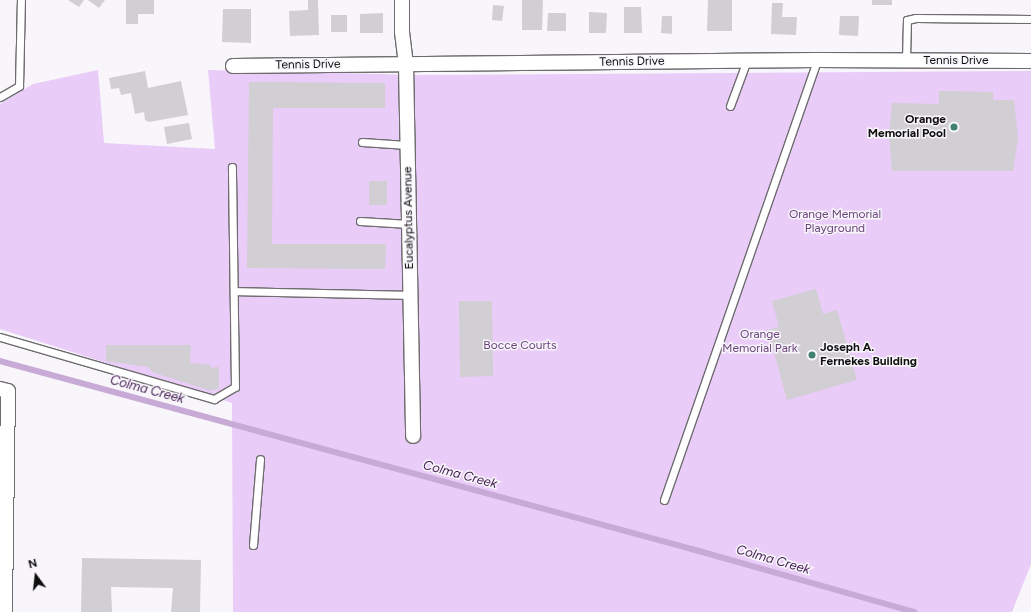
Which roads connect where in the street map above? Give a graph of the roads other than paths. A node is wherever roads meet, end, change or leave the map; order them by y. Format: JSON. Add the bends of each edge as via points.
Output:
{"nodes":[{"id":1,"x":21,"y":0,"type":"edge"},
{"id":2,"x":402,"y":0,"type":"edge"},
{"id":3,"x":1031,"y":19,"type":"edge"},
{"id":4,"x":747,"y":60,"type":"junction"},
{"id":5,"x":817,"y":60,"type":"junction"},
{"id":6,"x":906,"y":60,"type":"junction"},
{"id":7,"x":1031,"y":61,"type":"edge"},
{"id":8,"x":406,"y":64,"type":"junction"},
{"id":9,"x":233,"y":66,"type":"dead end"},
{"id":10,"x":0,"y":97,"type":"edge"},
{"id":11,"x":730,"y":106,"type":"dead end"},
{"id":12,"x":362,"y":142,"type":"dead end"},
{"id":13,"x":407,"y":145,"type":"junction"},
{"id":14,"x":232,"y":167,"type":"dead end"},
{"id":15,"x":360,"y":221,"type":"dead end"},
{"id":16,"x":409,"y":224,"type":"junction"},
{"id":17,"x":234,"y":291,"type":"junction"},
{"id":18,"x":410,"y":295,"type":"junction"},
{"id":19,"x":0,"y":337,"type":"edge"},
{"id":20,"x":0,"y":388,"type":"edge"},
{"id":21,"x":413,"y":436,"type":"dead end"},
{"id":22,"x":260,"y":459,"type":"dead end"},
{"id":23,"x":664,"y":500,"type":"dead end"},
{"id":24,"x":253,"y":545,"type":"dead end"},
{"id":25,"x":5,"y":612,"type":"edge"}],
"edges":[{"from":1,"to":10,"type":"lane","via":[[19,86]]},
{"from":2,"to":8,"type":"street","name":"Eucalyptus Avenue"},
{"from":3,"to":6,"type":"lane","via":[[907,20]]},
{"from":4,"to":5,"type":"street","name":"Tennis Drive"},
{"from":4,"to":8,"type":"street","name":"Tennis Drive"},
{"from":4,"to":11,"type":"lane"},
{"from":5,"to":6,"type":"street","name":"Tennis Drive"},
{"from":5,"to":23,"type":"lane"},
{"from":6,"to":7,"type":"street","name":"Tennis Drive"},
{"from":8,"to":9,"type":"street","name":"Tennis Drive"},
{"from":8,"to":13,"type":"street","name":"Eucalyptus Avenue"},
{"from":12,"to":13,"type":"lane"},
{"from":13,"to":16,"type":"street","name":"Eucalyptus Avenue"},
{"from":14,"to":17,"type":"lane"},
{"from":15,"to":16,"type":"lane"},
{"from":16,"to":18,"type":"street","name":"Eucalyptus Avenue"},
{"from":17,"to":18,"type":"lane"},
{"from":17,"to":19,"type":"lane","via":[[234,387],[214,399]]},
{"from":18,"to":21,"type":"street","name":"Eucalyptus Avenue"},
{"from":20,"to":25,"type":"street","via":[[8,391]]},
{"from":22,"to":24,"type":"lane"}]}
